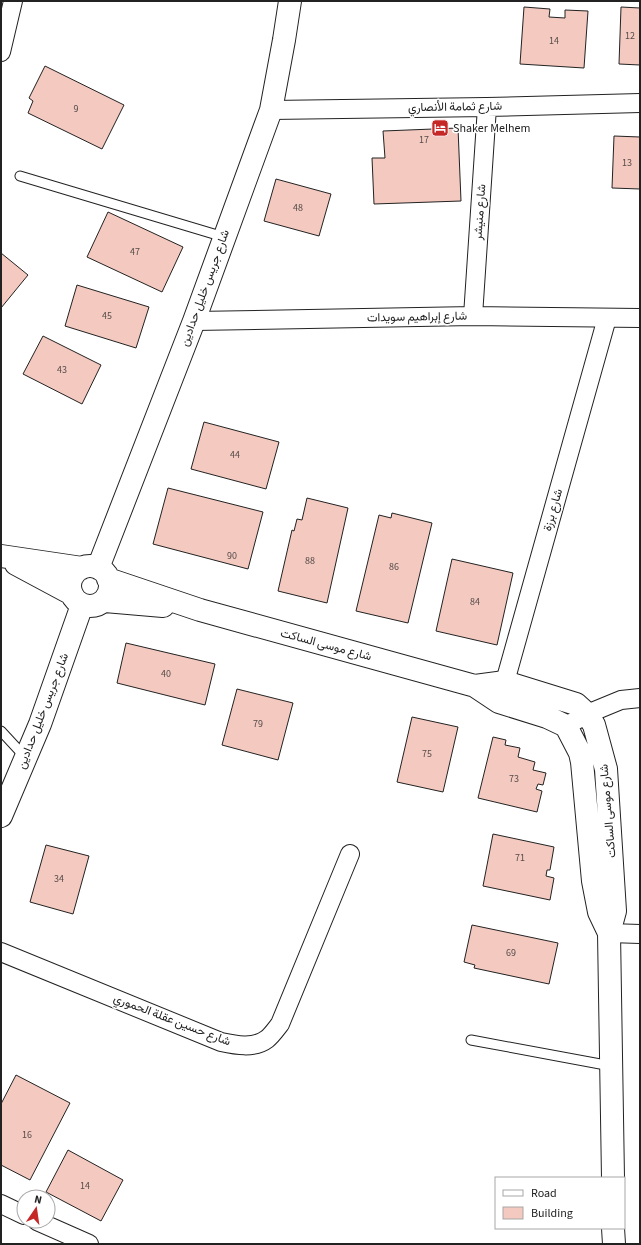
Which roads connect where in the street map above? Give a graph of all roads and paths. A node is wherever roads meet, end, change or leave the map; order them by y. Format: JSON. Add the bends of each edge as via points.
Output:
{"nodes":[{"id":1,"x":13,"y":1,"type":"edge"},
{"id":2,"x":290,"y":1,"type":"edge"},
{"id":3,"x":1,"y":52,"type":"edge"},
{"id":4,"x":640,"y":103,"type":"edge"},
{"id":5,"x":487,"y":107,"type":"junction"},
{"id":6,"x":271,"y":110,"type":"junction"},
{"id":7,"x":20,"y":176,"type":"dead end"},
{"id":8,"x":224,"y":237,"type":"junction"},
{"id":9,"x":473,"y":316,"type":"junction"},
{"id":10,"x":607,"y":318,"type":"junction"},
{"id":11,"x":640,"y":318,"type":"edge"},
{"id":12,"x":194,"y":321,"type":"junction"},
{"id":13,"x":2,"y":556,"type":"edge"},
{"id":14,"x":96,"y":571,"type":"junction"},
{"id":15,"x":77,"y":600,"type":"junction"},
{"id":16,"x":105,"y":600,"type":"junction"},
{"id":17,"x":200,"y":610,"type":"junction"},
{"id":18,"x":502,"y":692,"type":"junction"},
{"id":19,"x":640,"y":698,"type":"edge"},
{"id":20,"x":587,"y":714,"type":"junction"},
{"id":21,"x":566,"y":726,"type":"junction"},
{"id":22,"x":1,"y":731,"type":"edge"},
{"id":23,"x":26,"y":758,"type":"junction"},
{"id":24,"x":1,"y":816,"type":"edge"},
{"id":25,"x":350,"y":854,"type":"dead end"},
{"id":26,"x":609,"y":933,"type":"junction"},
{"id":27,"x":640,"y":934,"type":"edge"},
{"id":28,"x":1,"y":952,"type":"edge"},
{"id":29,"x":471,"y":1040,"type":"dead end"},
{"id":30,"x":611,"y":1066,"type":"junction"},
{"id":31,"x":613,"y":1177,"type":"edge"},
{"id":32,"x":1,"y":1204,"type":"edge"},
{"id":33,"x":16,"y":1211,"type":"edge"},
{"id":34,"x":55,"y":1229,"type":"edge"},
{"id":35,"x":89,"y":1244,"type":"edge"}],
"edges":[{"from":1,"to":3,"type":"street"},
{"from":2,"to":6,"type":"street","name":"شارع جريس خليل حدادين"},
{"from":4,"to":5,"type":"street","name":"شارع ثمامة الأنصاري"},
{"from":5,"to":6,"type":"street","name":"شارع ثمامة الأنصاري"},
{"from":5,"to":9,"type":"street","name":"شارع منيشر"},
{"from":6,"to":8,"type":"street","name":"شارع جريس خليل حدادين"},
{"from":7,"to":8,"type":"lane"},
{"from":8,"to":12,"type":"street","name":"شارع جريس خليل حدادين"},
{"from":9,"to":10,"type":"street","name":"شارع إبراهيم سويدات"},
{"from":9,"to":12,"type":"street","name":"شارع إبراهيم سويدات"},
{"from":10,"to":11,"type":"street","name":"شارع إبراهيم سويدات"},
{"from":10,"to":18,"type":"street","name":"شارع برزة"},
{"from":12,"to":14,"type":"street","name":"شارع جريس خليل حدادين"},
{"from":13,"to":14,"type":"street","name":"شارع موسى الساكت"},
{"from":13,"to":15,"type":"street","name":"شارع موسى الساكت"},
{"from":14,"to":15,"type":"street","via":[[76,572],[71,579],[70,587]]},
{"from":14,"to":16,"type":"street","via":[[110,586]]},
{"from":14,"to":17,"type":"street","name":"شارع موسى الساكت"},
{"from":15,"to":16,"type":"street","via":[[90,606],[98,605]]},
{"from":15,"to":23,"type":"street","name":"شارع جريس خليل حدادين","via":[[40,724]]},
{"from":16,"to":17,"type":"street","name":"شارع موسى الساكت"},
{"from":17,"to":18,"type":"street","name":"شارع موسى الساكت"},
{"from":18,"to":20,"type":"street","name":"شارع موسى الساكت","via":[[576,704]]},
{"from":18,"to":21,"type":"street","name":"شارع موسى الساكت"},
{"from":19,"to":20,"type":"street","via":[[621,700]]},
{"from":20,"to":21,"type":"street"},
{"from":20,"to":26,"type":"street","name":"شارع موسى الساكت","via":[[594,725],[606,769],[615,911]]},
{"from":21,"to":26,"type":"street","name":"شارع موسى الساكت","via":[[582,762],[593,881],[599,912]]},
{"from":22,"to":23,"type":"lane"},
{"from":23,"to":24,"type":"street","name":"شارع جريس خليل حدادين"},
{"from":25,"to":28,"type":"street","name":"شارع حسين عقلة الحموري","via":[[280,1024],[267,1039],[251,1045],[221,1042]]},
{"from":26,"to":27,"type":"street"},
{"from":26,"to":30,"type":"street","name":"شارع موسى الساكت"},
{"from":29,"to":30,"type":"lane"},
{"from":30,"to":31,"type":"street","name":"شارع موسى الساكت"},
{"from":32,"to":33,"type":"street"},
{"from":34,"to":35,"type":"street"}]}
